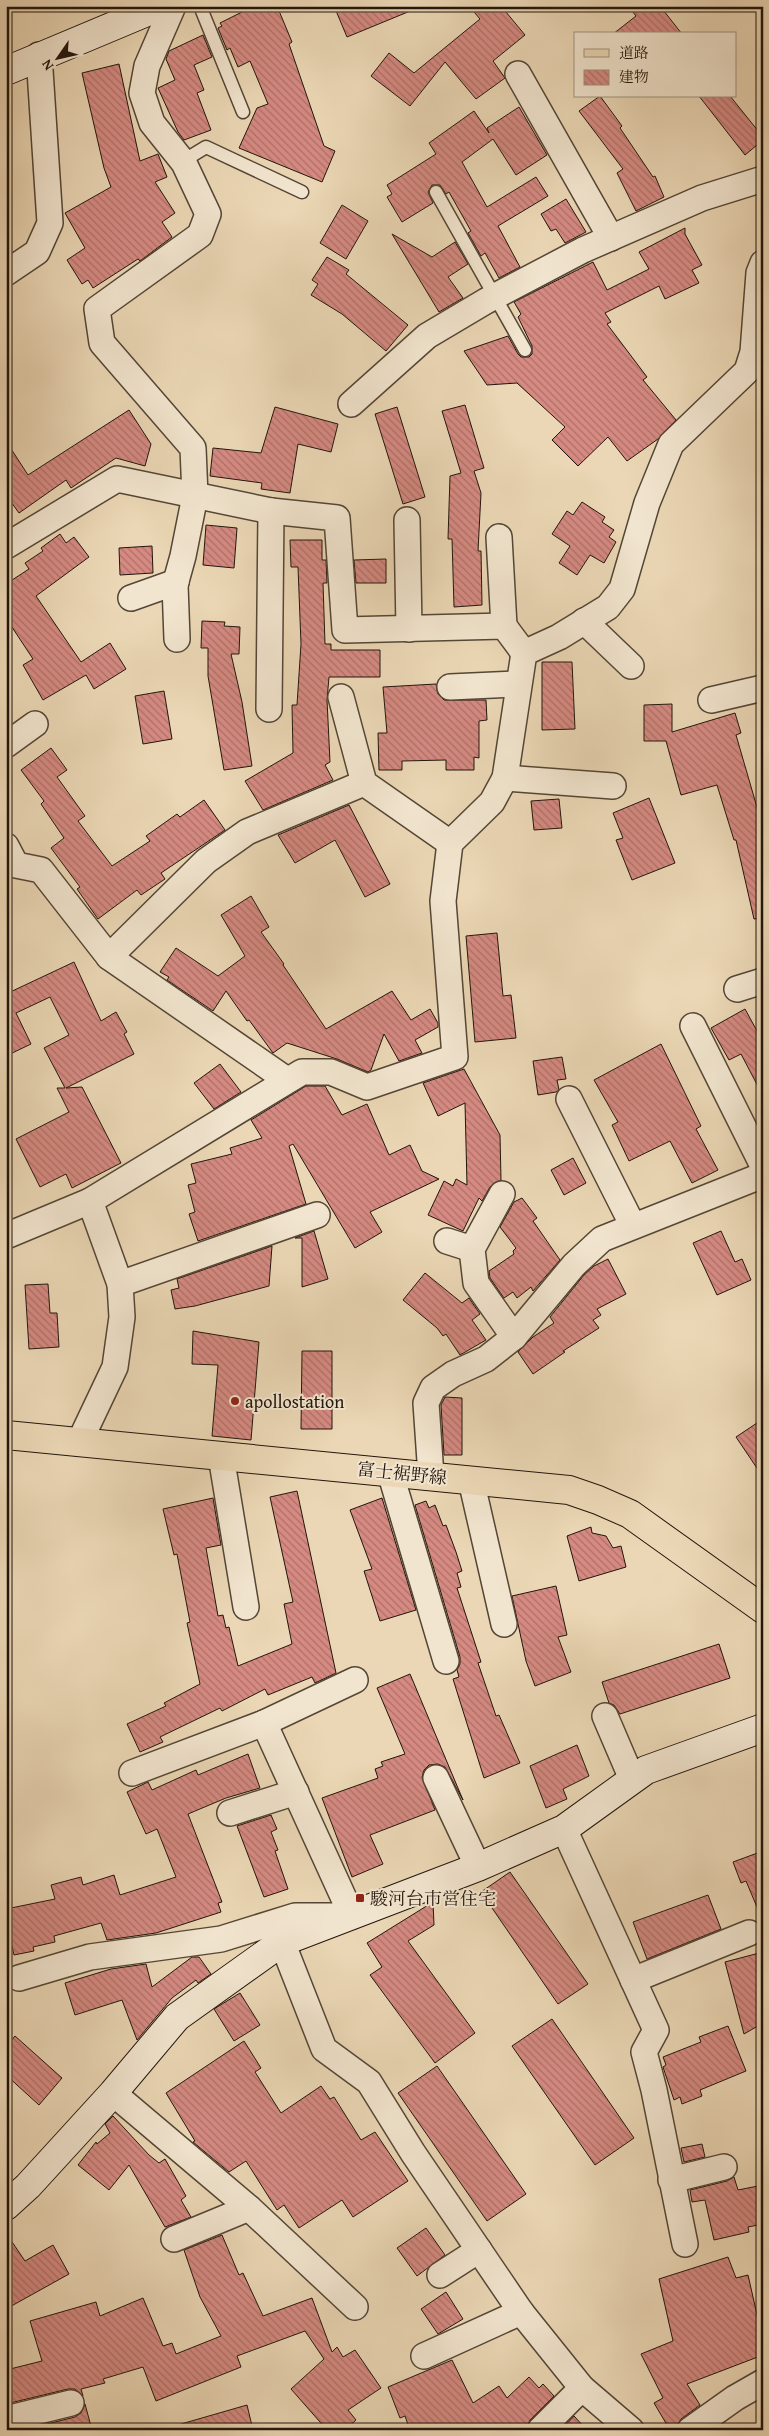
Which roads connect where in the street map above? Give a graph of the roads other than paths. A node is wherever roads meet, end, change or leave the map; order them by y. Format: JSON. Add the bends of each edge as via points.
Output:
{"nodes":[{"id":1,"x":172,"y":6,"type":"edge"},
{"id":2,"x":200,"y":6,"type":"edge"},
{"id":3,"x":147,"y":9,"type":"edge"},
{"id":4,"x":39,"y":55,"type":"junction"},
{"id":5,"x":6,"y":71,"type":"edge"},
{"id":6,"x":518,"y":74,"type":"dead end"},
{"id":7,"x":243,"y":112,"type":"dead end"},
{"id":8,"x":182,"y":161,"type":"junction"},
{"id":9,"x":763,"y":179,"type":"edge"},
{"id":10,"x":302,"y":192,"type":"dead end"},
{"id":11,"x":436,"y":192,"type":"dead end"},
{"id":12,"x":610,"y":238,"type":"junction"},
{"id":13,"x":763,"y":264,"type":"edge"},
{"id":14,"x":6,"y":273,"type":"edge"},
{"id":15,"x":494,"y":297,"type":"junction"},
{"id":16,"x":525,"y":350,"type":"dead end"},
{"id":17,"x":351,"y":404,"type":"dead end"},
{"id":18,"x":195,"y":496,"type":"junction"},
{"id":19,"x":271,"y":511,"type":"junction"},
{"id":20,"x":407,"y":520,"type":"dead end"},
{"id":21,"x":10,"y":537,"type":"edge"},
{"id":22,"x":499,"y":537,"type":"dead end"},
{"id":23,"x":176,"y":582,"type":"junction"},
{"id":24,"x":131,"y":598,"type":"dead end"},
{"id":25,"x":584,"y":621,"type":"junction"},
{"id":26,"x":504,"y":626,"type":"junction"},
{"id":27,"x":409,"y":630,"type":"junction"},
{"id":28,"x":177,"y":639,"type":"dead end"},
{"id":29,"x":524,"y":653,"type":"junction"},
{"id":30,"x":631,"y":666,"type":"dead end"},
{"id":31,"x":518,"y":684,"type":"junction"},
{"id":32,"x":450,"y":687,"type":"dead end"},
{"id":33,"x":763,"y":688,"type":"edge"},
{"id":34,"x":341,"y":697,"type":"dead end"},
{"id":35,"x":711,"y":700,"type":"dead end"},
{"id":36,"x":269,"y":709,"type":"dead end"},
{"id":37,"x":35,"y":724,"type":"dead end"},
{"id":38,"x":6,"y":744,"type":"edge"},
{"id":39,"x":505,"y":778,"type":"junction"},
{"id":40,"x":364,"y":783,"type":"junction"},
{"id":41,"x":613,"y":786,"type":"dead end"},
{"id":42,"x":450,"y":843,"type":"junction"},
{"id":43,"x":6,"y":846,"type":"edge"},
{"id":44,"x":109,"y":957,"type":"junction"},
{"id":45,"x":763,"y":981,"type":"edge"},
{"id":46,"x":737,"y":989,"type":"dead end"},
{"id":47,"x":693,"y":1026,"type":"dead end"},
{"id":48,"x":287,"y":1080,"type":"junction"},
{"id":49,"x":569,"y":1099,"type":"dead end"},
{"id":50,"x":763,"y":1166,"type":"edge"},
{"id":51,"x":763,"y":1175,"type":"edge"},
{"id":52,"x":502,"y":1194,"type":"dead end"},
{"id":53,"x":90,"y":1201,"type":"junction"},
{"id":54,"x":318,"y":1215,"type":"dead end"},
{"id":55,"x":633,"y":1226,"type":"junction"},
{"id":56,"x":6,"y":1236,"type":"edge"},
{"id":57,"x":447,"y":1241,"type":"dead end"},
{"id":58,"x":472,"y":1249,"type":"junction"},
{"id":59,"x":120,"y":1284,"type":"junction"},
{"id":60,"x":514,"y":1337,"type":"junction"},
{"id":61,"x":6,"y":1435,"type":"edge"},
{"id":62,"x":79,"y":1443,"type":"junction"},
{"id":63,"x":220,"y":1456,"type":"junction"},
{"id":64,"x":390,"y":1472,"type":"junction"},
{"id":65,"x":431,"y":1476,"type":"junction"},
{"id":66,"x":472,"y":1480,"type":"junction"},
{"id":67,"x":246,"y":1607,"type":"dead end"},
{"id":68,"x":763,"y":1609,"type":"edge"},
{"id":69,"x":504,"y":1624,"type":"dead end"},
{"id":70,"x":446,"y":1661,"type":"dead end"},
{"id":71,"x":355,"y":1680,"type":"dead end"},
{"id":72,"x":605,"y":1716,"type":"dead end"},
{"id":73,"x":264,"y":1723,"type":"junction"},
{"id":74,"x":763,"y":1728,"type":"edge"},
{"id":75,"x":132,"y":1773,"type":"dead end"},
{"id":76,"x":436,"y":1778,"type":"dead end"},
{"id":77,"x":632,"y":1779,"type":"junction"},
{"id":78,"x":296,"y":1792,"type":"junction"},
{"id":79,"x":230,"y":1813,"type":"dead end"},
{"id":80,"x":564,"y":1829,"type":"junction"},
{"id":81,"x":478,"y":1867,"type":"junction"},
{"id":82,"x":352,"y":1916,"type":"junction"},
{"id":83,"x":749,"y":1933,"type":"dead end"},
{"id":84,"x":282,"y":1942,"type":"junction"},
{"id":85,"x":19,"y":1978,"type":"dead end"},
{"id":86,"x":633,"y":1980,"type":"junction"},
{"id":87,"x":113,"y":2093,"type":"junction"},
{"id":88,"x":724,"y":2167,"type":"dead end"},
{"id":89,"x":672,"y":2180,"type":"junction"},
{"id":90,"x":6,"y":2206,"type":"edge"},
{"id":91,"x":249,"y":2208,"type":"junction"},
{"id":92,"x":174,"y":2240,"type":"dead end"},
{"id":93,"x":685,"y":2244,"type":"dead end"},
{"id":94,"x":479,"y":2250,"type":"junction"},
{"id":95,"x":440,"y":2275,"type":"dead end"},
{"id":96,"x":355,"y":2307,"type":"dead end"},
{"id":97,"x":520,"y":2312,"type":"junction"},
{"id":98,"x":424,"y":2356,"type":"dead end"},
{"id":99,"x":763,"y":2382,"type":"edge"},
{"id":100,"x":582,"y":2388,"type":"junction"},
{"id":101,"x":71,"y":2403,"type":"dead end"},
{"id":102,"x":6,"y":2419,"type":"edge"},
{"id":103,"x":540,"y":2430,"type":"edge"},
{"id":104,"x":630,"y":2430,"type":"edge"},
{"id":105,"x":690,"y":2430,"type":"edge"}],
"edges":[{"from":1,"to":8,"type":"street","via":[[147,66],[142,93],[152,123]]},
{"from":2,"to":7,"type":"lane"},
{"from":3,"to":4,"type":"street"},
{"from":4,"to":5,"type":"street"},
{"from":4,"to":14,"type":"street","via":[[50,223],[37,252]]},
{"from":6,"to":12,"type":"street"},
{"from":8,"to":10,"type":"lane","via":[[206,147]]},
{"from":8,"to":18,"type":"street","via":[[208,214],[200,235],[97,308],[102,343],[193,448]]},
{"from":9,"to":12,"type":"street","via":[[702,198]]},
{"from":11,"to":15,"type":"lane"},
{"from":12,"to":15,"type":"street"},
{"from":13,"to":25,"type":"street","via":[[759,273],[753,352],[748,372],[672,444],[647,503],[622,589],[608,607]]},
{"from":15,"to":16,"type":"lane"},
{"from":15,"to":17,"type":"street","via":[[427,336]]},
{"from":18,"to":19,"type":"street"},
{"from":18,"to":21,"type":"street","via":[[117,479]]},
{"from":18,"to":23,"type":"street"},
{"from":19,"to":27,"type":"street","via":[[337,518],[346,630]]},
{"from":19,"to":36,"type":"street"},
{"from":20,"to":27,"type":"street"},
{"from":22,"to":26,"type":"street"},
{"from":23,"to":24,"type":"street"},
{"from":23,"to":28,"type":"street"},
{"from":25,"to":29,"type":"street"},
{"from":25,"to":30,"type":"street"},
{"from":26,"to":27,"type":"street"},
{"from":26,"to":29,"type":"street"},
{"from":29,"to":31,"type":"street"},
{"from":31,"to":32,"type":"street"},
{"from":31,"to":39,"type":"street"},
{"from":33,"to":35,"type":"street"},
{"from":34,"to":40,"type":"street"},
{"from":37,"to":38,"type":"street"},
{"from":39,"to":41,"type":"street"},
{"from":39,"to":42,"type":"street","via":[[492,802]]},
{"from":40,"to":42,"type":"street"},
{"from":40,"to":44,"type":"street","via":[[247,832],[206,861]]},
{"from":42,"to":48,"type":"street","via":[[443,901],[454,1057],[367,1087],[330,1072],[302,1072]]},
{"from":43,"to":44,"type":"street","via":[[16,865],[41,870]]},
{"from":44,"to":48,"type":"street"},
{"from":45,"to":46,"type":"street"},
{"from":47,"to":50,"type":"street"},
{"from":48,"to":53,"type":"street"},
{"from":49,"to":55,"type":"street"},
{"from":51,"to":55,"type":"street"},
{"from":52,"to":58,"type":"street"},
{"from":53,"to":56,"type":"street"},
{"from":53,"to":59,"type":"street"},
{"from":54,"to":59,"type":"street"},
{"from":55,"to":60,"type":"street","via":[[602,1239],[574,1265]]},
{"from":57,"to":58,"type":"street"},
{"from":58,"to":60,"type":"street","via":[[476,1283]]},
{"from":59,"to":62,"type":"street","via":[[122,1317],[115,1366]]},
{"from":60,"to":65,"type":"street","via":[[486,1359],[453,1374],[433,1388],[426,1404]]},
{"from":61,"to":62,"type":"main road","name":"富士裾野線"},
{"from":62,"to":63,"type":"main road","name":"富士裾野線"},
{"from":63,"to":64,"type":"main road","name":"富士裾野線"},
{"from":63,"to":67,"type":"street"},
{"from":64,"to":65,"type":"main road","name":"富士裾野線"},
{"from":64,"to":70,"type":"street"},
{"from":65,"to":66,"type":"main road","name":"富士裾野線"},
{"from":66,"to":68,"type":"main road","name":"富士裾野線","via":[[569,1490],[630,1514]]},
{"from":66,"to":69,"type":"street"},
{"from":71,"to":73,"type":"street"},
{"from":72,"to":77,"type":"street"},
{"from":73,"to":75,"type":"street"},
{"from":73,"to":78,"type":"street"},
{"from":74,"to":77,"type":"street","via":[[646,1770]]},
{"from":76,"to":81,"type":"street"},
{"from":77,"to":80,"type":"street"},
{"from":78,"to":79,"type":"street"},
{"from":78,"to":82,"type":"street"},
{"from":80,"to":81,"type":"street"},
{"from":80,"to":86,"type":"street"},
{"from":81,"to":82,"type":"street"},
{"from":82,"to":84,"type":"street"},
{"from":82,"to":85,"type":"street","via":[[295,1916],[221,1939],[90,1957]]},
{"from":83,"to":86,"type":"street"},
{"from":84,"to":87,"type":"street","via":[[177,2017]]},
{"from":84,"to":94,"type":"street","via":[[324,2049],[369,2082]]},
{"from":86,"to":89,"type":"street","via":[[656,2030],[644,2052]]},
{"from":87,"to":90,"type":"street"},
{"from":87,"to":91,"type":"street"},
{"from":88,"to":89,"type":"street"},
{"from":89,"to":93,"type":"street"},
{"from":91,"to":92,"type":"street"},
{"from":91,"to":96,"type":"street"},
{"from":94,"to":95,"type":"street"},
{"from":94,"to":97,"type":"street"},
{"from":97,"to":98,"type":"street"},
{"from":97,"to":100,"type":"street"},
{"from":99,"to":105,"type":"street"},
{"from":100,"to":103,"type":"street"},
{"from":100,"to":104,"type":"street"},
{"from":101,"to":102,"type":"street"}]}
